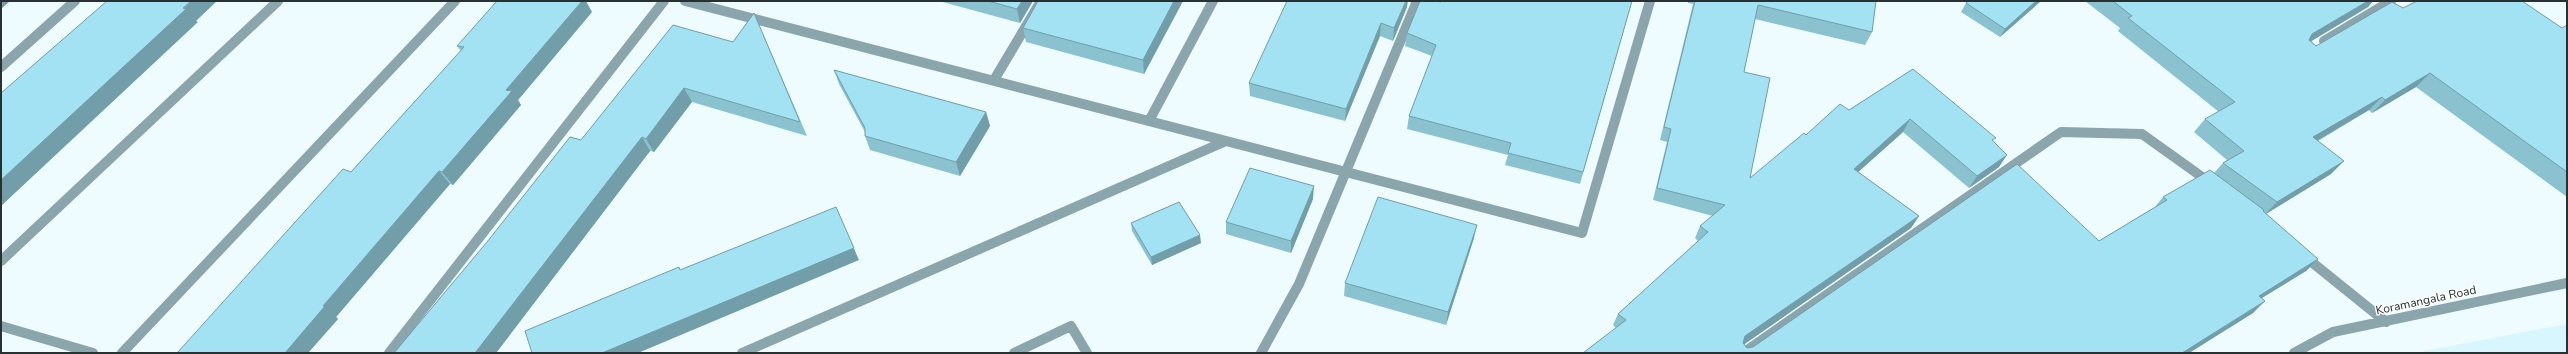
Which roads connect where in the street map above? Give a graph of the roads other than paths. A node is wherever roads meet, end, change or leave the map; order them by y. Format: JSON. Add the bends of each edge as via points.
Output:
{"nodes":[{"id":1,"x":75,"y":1,"type":"edge"},
{"id":2,"x":278,"y":1,"type":"edge"},
{"id":3,"x":455,"y":1,"type":"edge"},
{"id":4,"x":664,"y":1,"type":"edge"},
{"id":5,"x":685,"y":1,"type":"edge"},
{"id":6,"x":1041,"y":1,"type":"edge"},
{"id":7,"x":1213,"y":1,"type":"edge"},
{"id":8,"x":1417,"y":1,"type":"edge"},
{"id":9,"x":1650,"y":1,"type":"edge"},
{"id":10,"x":2391,"y":1,"type":"edge"},
{"id":11,"x":2317,"y":45,"type":"edge"},
{"id":12,"x":1,"y":67,"type":"edge"},
{"id":13,"x":994,"y":80,"type":"junction"},
{"id":14,"x":1149,"y":121,"type":"junction"},
{"id":15,"x":1226,"y":141,"type":"junction"},
{"id":16,"x":1348,"y":172,"type":"junction"},
{"id":17,"x":2219,"y":190,"type":"edge"},
{"id":18,"x":2294,"y":248,"type":"edge"},
{"id":19,"x":1,"y":261,"type":"edge"},
{"id":20,"x":2567,"y":283,"type":"edge"},
{"id":21,"x":2386,"y":322,"type":"junction"},
{"id":22,"x":1,"y":326,"type":"edge"},
{"id":23,"x":764,"y":348,"type":"edge"},
{"id":24,"x":93,"y":353,"type":"edge"},
{"id":25,"x":122,"y":353,"type":"edge"},
{"id":26,"x":389,"y":353,"type":"edge"},
{"id":27,"x":742,"y":353,"type":"edge"},
{"id":28,"x":1014,"y":353,"type":"edge"},
{"id":29,"x":1087,"y":353,"type":"edge"},
{"id":30,"x":1261,"y":353,"type":"edge"},
{"id":31,"x":1743,"y":353,"type":"edge"},
{"id":32,"x":2294,"y":353,"type":"edge"}],
"edges":[{"from":1,"to":12,"type":"street"},
{"from":2,"to":19,"type":"street"},
{"from":3,"to":25,"type":"street"},
{"from":4,"to":26,"type":"street"},
{"from":5,"to":13,"type":"street"},
{"from":6,"to":13,"type":"street"},
{"from":7,"to":14,"type":"street"},
{"from":8,"to":16,"type":"street"},
{"from":9,"to":16,"type":"street","via":[[1582,233]]},
{"from":10,"to":11,"type":"street"},
{"from":13,"to":14,"type":"street"},
{"from":14,"to":15,"type":"street"},
{"from":15,"to":16,"type":"street"},
{"from":15,"to":23,"type":"street"},
{"from":16,"to":30,"type":"street","via":[[1299,284]]},
{"from":17,"to":31,"type":"street","via":[[2142,134],[2061,132]]},
{"from":18,"to":21,"type":"street"},
{"from":20,"to":21,"type":"street","name":"Koramangala Road"},
{"from":21,"to":32,"type":"street","name":"Koramangala Road","via":[[2333,332]]},
{"from":22,"to":24,"type":"street"},
{"from":23,"to":27,"type":"street"},
{"from":28,"to":29,"type":"street","via":[[1071,326]]}]}
